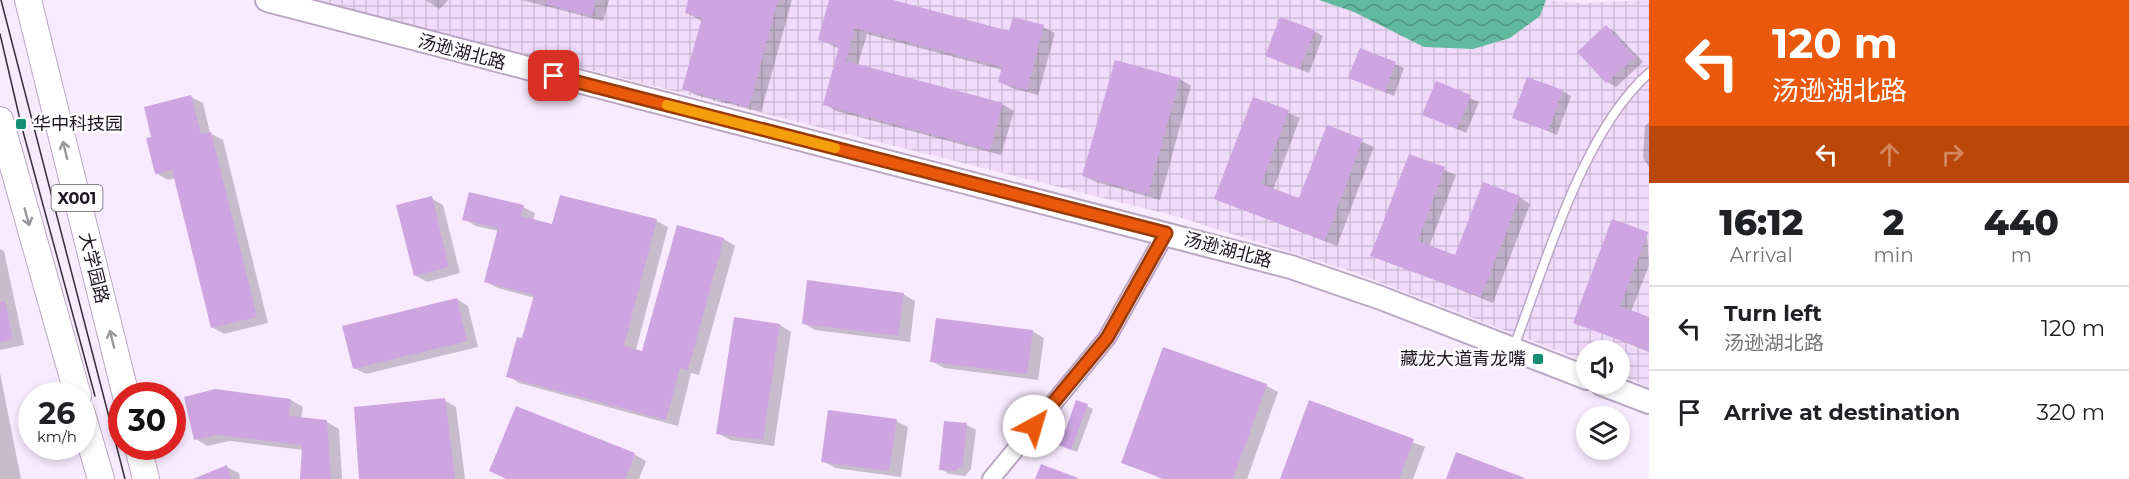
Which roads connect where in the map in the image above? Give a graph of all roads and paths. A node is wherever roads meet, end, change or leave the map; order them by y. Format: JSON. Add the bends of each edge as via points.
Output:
{"nodes":[{"id":1,"x":28,"y":0,"type":"edge"},
{"id":2,"x":267,"y":0,"type":"edge"},
{"id":3,"x":1649,"y":73,"type":"edge"},
{"id":4,"x":0,"y":120,"type":"edge"},
{"id":5,"x":1166,"y":233,"type":"junction"},
{"id":6,"x":1513,"y":349,"type":"junction"},
{"id":7,"x":1576,"y":374,"type":"edge"},
{"id":8,"x":74,"y":382,"type":"edge"},
{"id":9,"x":123,"y":382,"type":"edge"},
{"id":10,"x":1628,"y":394,"type":"edge"},
{"id":11,"x":1649,"y":402,"type":"edge"},
{"id":12,"x":95,"y":460,"type":"edge"},
{"id":13,"x":141,"y":460,"type":"edge"},
{"id":14,"x":101,"y":479,"type":"edge"},
{"id":15,"x":146,"y":479,"type":"edge"},
{"id":16,"x":991,"y":479,"type":"edge"}],
"edges":[{"from":9,"to":1,"type":"main road","name":"大学园路","number":"X001","one_way":true},
{"from":2,"to":5,"type":"main road","name":"汤逊湖北路"},
{"from":3,"to":6,"type":"lane","via":[[1609,118],[1577,182]]},
{"from":4,"to":8,"type":"main road","number":"X001","one_way":true},
{"from":5,"to":6,"type":"main road","name":"汤逊湖北路","via":[[1291,267]]},
{"from":5,"to":16,"type":"street","via":[[1107,338]]},
{"from":6,"to":7,"type":"main road","name":"汤逊湖北路"},
{"from":10,"to":11,"type":"main road"},
{"from":12,"to":14,"type":"main road"},
{"from":13,"to":15,"type":"main road"}]}
